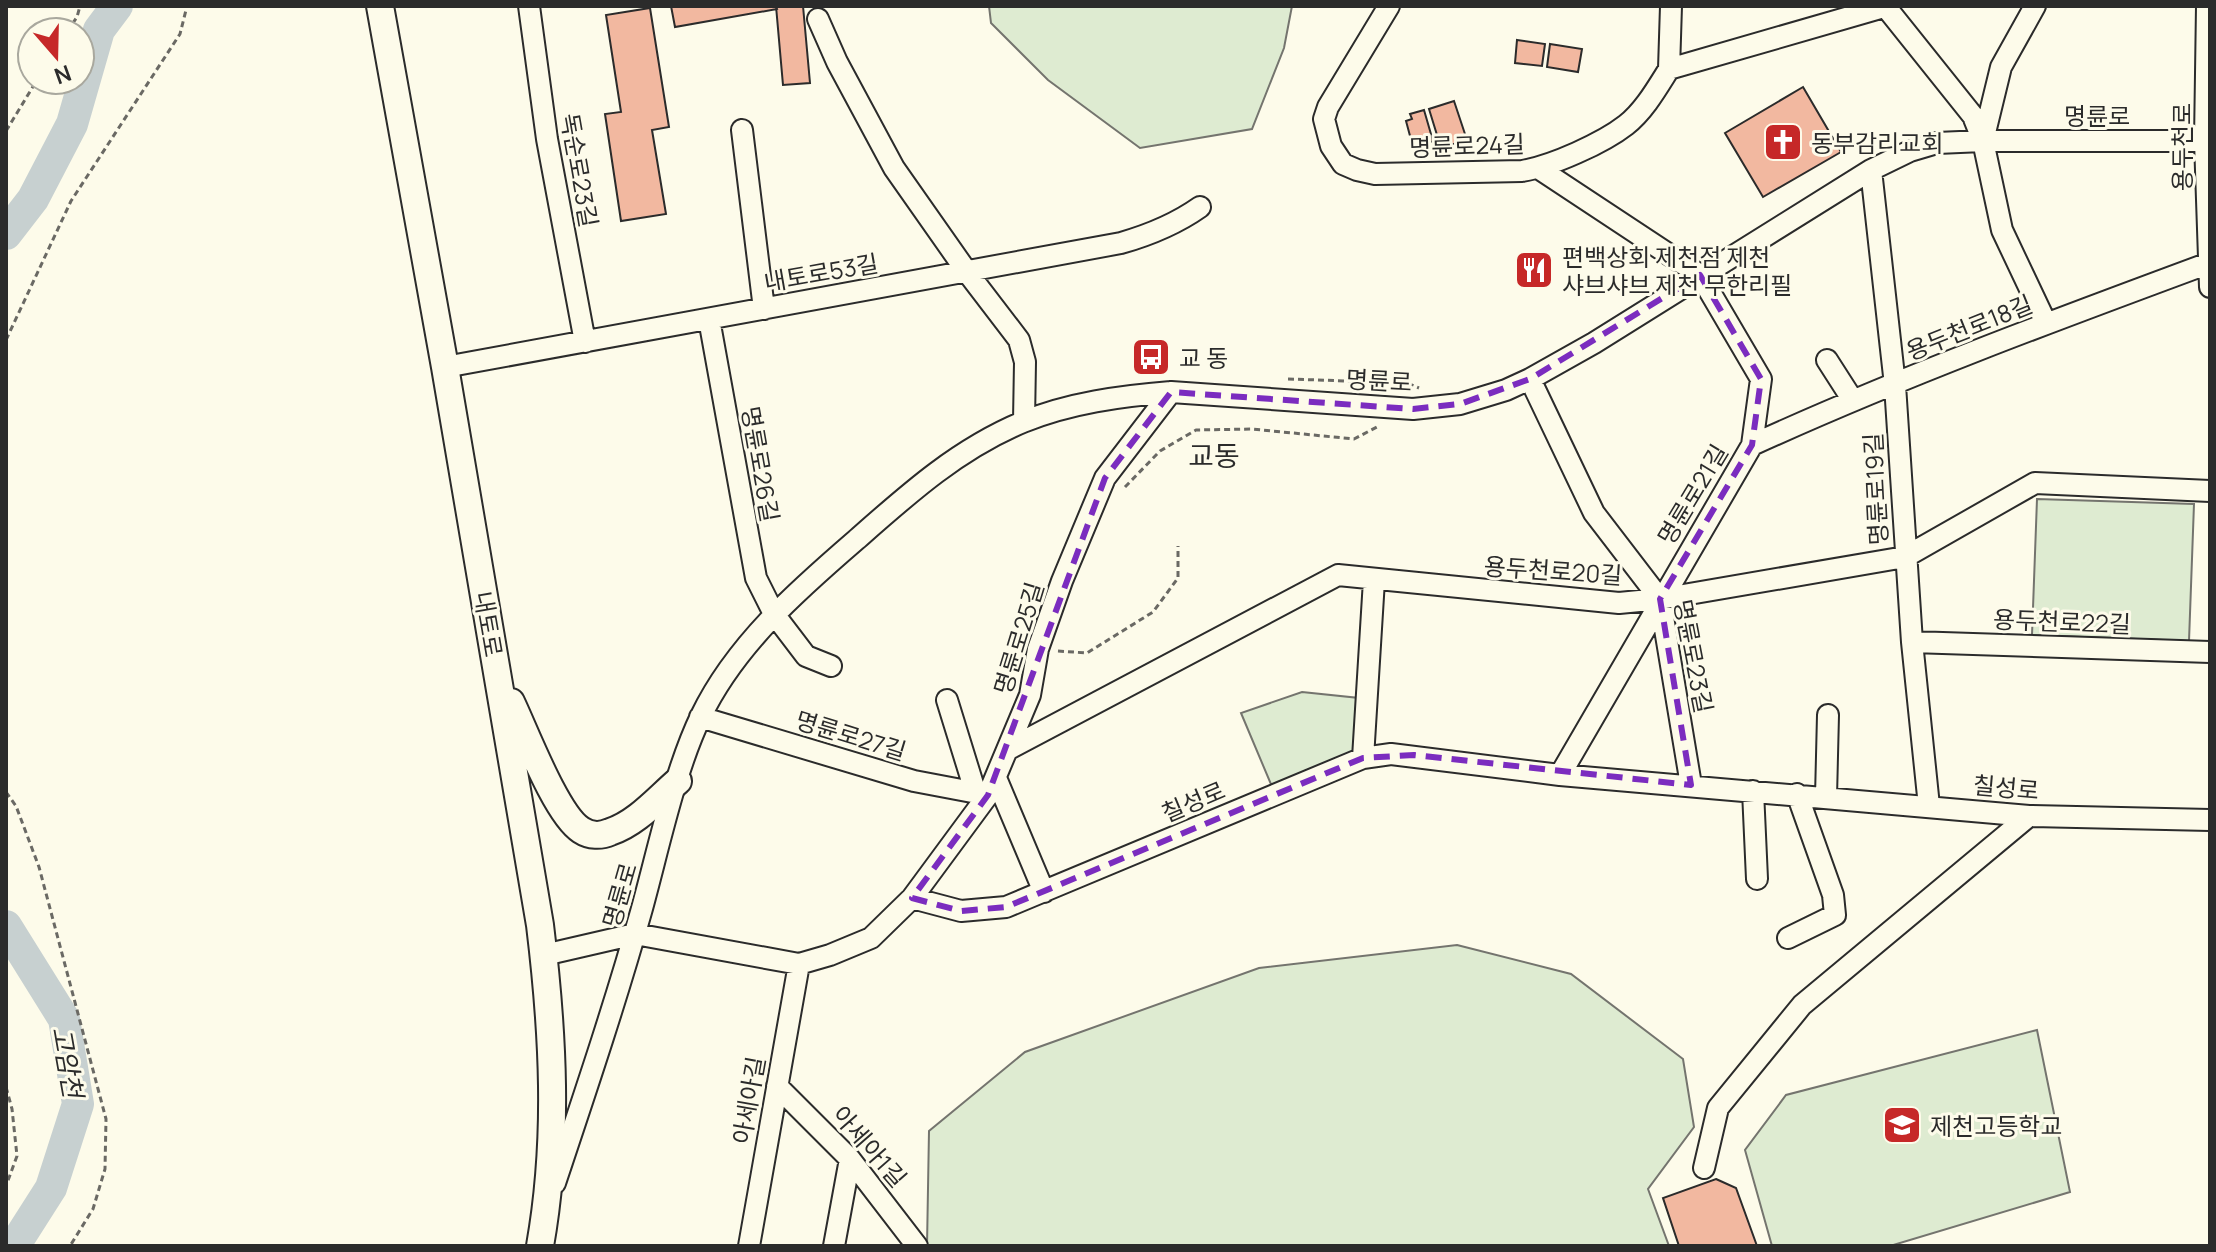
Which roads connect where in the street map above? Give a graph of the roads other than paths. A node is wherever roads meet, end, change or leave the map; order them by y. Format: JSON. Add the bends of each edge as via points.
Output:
{"nodes":[{"id":1,"x":380,"y":6,"type":"edge"},
{"id":2,"x":529,"y":6,"type":"edge"},
{"id":3,"x":1389,"y":6,"type":"edge"},
{"id":4,"x":1671,"y":6,"type":"edge"},
{"id":5,"x":2035,"y":6,"type":"edge"},
{"id":6,"x":2207,"y":6,"type":"edge"},
{"id":7,"x":1884,"y":7,"type":"edge"},
{"id":8,"x":818,"y":19,"type":"dead end"},
{"id":9,"x":1669,"y":69,"type":"junction"},
{"id":10,"x":742,"y":130,"type":"dead end"},
{"id":11,"x":1983,"y":141,"type":"junction"},
{"id":12,"x":2207,"y":141,"type":"edge"},
{"id":13,"x":1538,"y":168,"type":"junction"},
{"id":14,"x":1871,"y":170,"type":"junction"},
{"id":15,"x":1200,"y":207,"type":"dead end"},
{"id":16,"x":2209,"y":263,"type":"edge"},
{"id":17,"x":967,"y":272,"type":"junction"},
{"id":18,"x":1700,"y":275,"type":"junction"},
{"id":19,"x":2210,"y":287,"type":"edge"},
{"id":20,"x":764,"y":309,"type":"junction"},
{"id":21,"x":709,"y":319,"type":"junction"},
{"id":22,"x":2046,"y":323,"type":"junction"},
{"id":23,"x":585,"y":342,"type":"junction"},
{"id":24,"x":1827,"y":360,"type":"dead end"},
{"id":25,"x":445,"y":367,"type":"junction"},
{"id":26,"x":1530,"y":379,"type":"junction"},
{"id":27,"x":1895,"y":385,"type":"junction"},
{"id":28,"x":1171,"y":392,"type":"junction"},
{"id":29,"x":1852,"y":399,"type":"junction"},
{"id":30,"x":1024,"y":421,"type":"junction"},
{"id":31,"x":1752,"y":445,"type":"junction"},
{"id":32,"x":2210,"y":491,"type":"edge"},
{"id":33,"x":1905,"y":557,"type":"junction"},
{"id":34,"x":1374,"y":580,"type":"junction"},
{"id":35,"x":1660,"y":599,"type":"junction"},
{"id":36,"x":774,"y":614,"type":"junction"},
{"id":37,"x":1912,"y":642,"type":"junction"},
{"id":38,"x":2210,"y":652,"type":"edge"},
{"id":39,"x":831,"y":666,"type":"dead end"},
{"id":40,"x":497,"y":674,"type":"junction"},
{"id":41,"x":947,"y":700,"type":"dead end"},
{"id":42,"x":1828,"y":715,"type":"dead end"},
{"id":43,"x":700,"y":717,"type":"junction"},
{"id":44,"x":1009,"y":749,"type":"junction"},
{"id":45,"x":1363,"y":758,"type":"junction"},
{"id":46,"x":1560,"y":775,"type":"junction"},
{"id":47,"x":678,"y":781,"type":"junction"},
{"id":48,"x":1691,"y":785,"type":"junction"},
{"id":49,"x":987,"y":789,"type":"junction"},
{"id":50,"x":1753,"y":791,"type":"junction"},
{"id":51,"x":1797,"y":794,"type":"junction"},
{"id":52,"x":1826,"y":797,"type":"junction"},
{"id":53,"x":1929,"y":806,"type":"junction"},
{"id":54,"x":2029,"y":816,"type":"junction"},
{"id":55,"x":2210,"y":820,"type":"edge"},
{"id":56,"x":1757,"y":879,"type":"dead end"},
{"id":57,"x":1044,"y":892,"type":"junction"},
{"id":58,"x":912,"y":898,"type":"junction"},
{"id":59,"x":635,"y":934,"type":"junction"},
{"id":60,"x":1788,"y":938,"type":"dead end"},
{"id":61,"x":544,"y":955,"type":"junction"},
{"id":62,"x":799,"y":964,"type":"junction"},
{"id":63,"x":777,"y":1086,"type":"junction"},
{"id":64,"x":850,"y":1159,"type":"junction"},
{"id":65,"x":1704,"y":1168,"type":"dead end"},
{"id":66,"x":547,"y":1208,"type":"junction"},
{"id":67,"x":540,"y":1246,"type":"edge"},
{"id":68,"x":749,"y":1246,"type":"edge"},
{"id":69,"x":834,"y":1246,"type":"edge"},
{"id":70,"x":917,"y":1246,"type":"edge"}],
"edges":[{"from":1,"to":25,"type":"main road","name":"내토로"},
{"from":2,"to":23,"type":"street","name":"독순로23길","via":[[547,139]]},
{"from":3,"to":13,"type":"street","name":"명륜로24길","via":[[1324,119],[1331,146],[1343,164],[1375,174]]},
{"from":4,"to":9,"type":"street"},
{"from":5,"to":11,"type":"street","via":[[2001,67]]},
{"from":6,"to":12,"type":"street","name":"용두천로"},
{"from":7,"to":9,"type":"street"},
{"from":7,"to":11,"type":"street","via":[[1973,116]]},
{"from":8,"to":17,"type":"street","via":[[888,157]]},
{"from":9,"to":13,"type":"street","name":"명륜로24길","via":[[1627,125]]},
{"from":10,"to":20,"type":"street"},
{"from":11,"to":12,"type":"street","name":"명륜로"},
{"from":11,"to":14,"type":"street","name":"명륜로","via":[[1937,143]]},
{"from":11,"to":22,"type":"street","via":[[2002,230]]},
{"from":12,"to":16,"type":"street","name":"용두천로"},
{"from":13,"to":18,"type":"street"},
{"from":14,"to":18,"type":"street","name":"명륜로"},
{"from":14,"to":27,"type":"street","name":"명륜로19길"},
{"from":15,"to":17,"type":"street","name":"내토로53길","via":[[1133,240]]},
{"from":16,"to":19,"type":"street","name":"용두천로"},
{"from":16,"to":22,"type":"street","name":"용두천로18길"},
{"from":17,"to":20,"type":"street","name":"내토로53길"},
{"from":17,"to":30,"type":"street","via":[[1019,340],[1025,362]]},
{"from":18,"to":26,"type":"street","name":"명륜로"},
{"from":18,"to":31,"type":"street","name":"명륜로21길","via":[[1761,379]]},
{"from":20,"to":21,"type":"street","name":"내토로53길"},
{"from":21,"to":23,"type":"street","name":"내토로53길"},
{"from":21,"to":36,"type":"street","name":"명륜로26길","via":[[756,578]]},
{"from":22,"to":27,"type":"street","name":"용두천로18길"},
{"from":23,"to":25,"type":"street","name":"내토로53길"},
{"from":24,"to":29,"type":"street"},
{"from":25,"to":40,"type":"main road","name":"내토로"},
{"from":26,"to":28,"type":"street","name":"명륜로","via":[[1460,404],[1413,409]]},
{"from":26,"to":35,"type":"street","name":"명륜로23길","via":[[1594,513]]},
{"from":27,"to":29,"type":"street","name":"용두천로18길"},
{"from":27,"to":33,"type":"street","name":"명륜로19길"},
{"from":28,"to":30,"type":"street","name":"명륜로","via":[[1079,404]]},
{"from":28,"to":44,"type":"street","name":"명륜로25길","via":[[1105,478],[1062,581]]},
{"from":29,"to":31,"type":"street","name":"용두천로18길"},
{"from":30,"to":36,"type":"street","name":"명륜로","via":[[932,474]]},
{"from":31,"to":35,"type":"street","name":"명륜로21길"},
{"from":32,"to":33,"type":"street","name":"용두천로20길","via":[[2035,483]]},
{"from":33,"to":35,"type":"street","name":"용두천로20길"},
{"from":33,"to":37,"type":"street","name":"명륜로19길"},
{"from":34,"to":35,"type":"street","name":"용두천로20길","via":[[1619,603]]},
{"from":34,"to":44,"type":"street","name":"용두천로20길","via":[[1338,575]]},
{"from":34,"to":45,"type":"street"},
{"from":35,"to":46,"type":"street","name":"명륜로21길"},
{"from":35,"to":48,"type":"street","name":"명륜로23길"},
{"from":36,"to":39,"type":"street","via":[[806,656]]},
{"from":36,"to":43,"type":"street","name":"명륜로"},
{"from":37,"to":38,"type":"street","name":"용두천로22길"},
{"from":37,"to":53,"type":"street","name":"명륜로19길"},
{"from":40,"to":47,"type":"main road","via":[[563,809],[583,832],[608,833],[630,823]]},
{"from":40,"to":61,"type":"main road","name":"내토로"},
{"from":41,"to":49,"type":"street"},
{"from":42,"to":52,"type":"street"},
{"from":43,"to":47,"type":"street","name":"명륜로"},
{"from":43,"to":49,"type":"street","name":"명륜로27길","via":[[914,781]]},
{"from":44,"to":49,"type":"street","name":"명륜로25길"},
{"from":45,"to":46,"type":"street","name":"칠성로","via":[[1414,755]]},
{"from":45,"to":57,"type":"street","name":"칠성로"},
{"from":46,"to":48,"type":"street","name":"칠성로"},
{"from":47,"to":59,"type":"street","name":"명륜로"},
{"from":48,"to":50,"type":"street","name":"칠성로"},
{"from":49,"to":57,"type":"street"},
{"from":49,"to":58,"type":"street","name":"명륜로25길"},
{"from":50,"to":51,"type":"street","name":"칠성로"},
{"from":50,"to":56,"type":"street"},
{"from":51,"to":52,"type":"street","name":"칠성로"},
{"from":51,"to":60,"type":"street","via":[[1833,895],[1835,915]]},
{"from":52,"to":53,"type":"street","name":"칠성로"},
{"from":53,"to":54,"type":"street","name":"칠성로"},
{"from":54,"to":55,"type":"street","name":"칠성로"},
{"from":54,"to":65,"type":"street","via":[[1802,1005],[1718,1108]]},
{"from":57,"to":58,"type":"street","name":"칠성로","via":[[986,910],[961,911]]},
{"from":58,"to":62,"type":"street","via":[[871,938]]},
{"from":59,"to":61,"type":"street"},
{"from":59,"to":62,"type":"street"},
{"from":59,"to":66,"type":"street","name":"명륜로"},
{"from":61,"to":66,"type":"main road","name":"내토로","via":[[554,1070]]},
{"from":62,"to":63,"type":"street","name":"아세아길"},
{"from":63,"to":64,"type":"street","name":"아세아1길"},
{"from":63,"to":68,"type":"street","name":"아세아길"},
{"from":64,"to":69,"type":"street"},
{"from":64,"to":70,"type":"street","name":"아세아1길"},
{"from":66,"to":67,"type":"main road","name":"내토로"}]}
